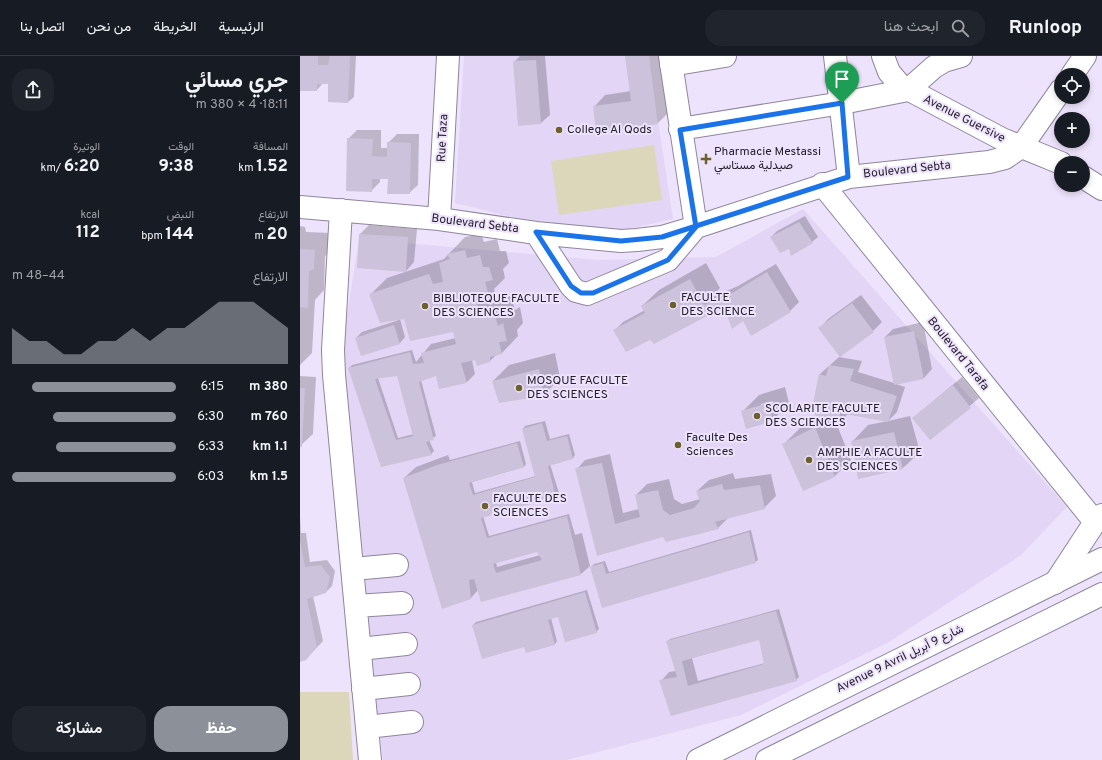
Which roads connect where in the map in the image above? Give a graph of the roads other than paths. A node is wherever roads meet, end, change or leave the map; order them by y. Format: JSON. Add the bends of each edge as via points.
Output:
{"nodes":[{"id":1,"x":448,"y":56,"type":"edge"},
{"id":2,"x":725,"y":56,"type":"edge"},
{"id":3,"x":836,"y":56,"type":"edge"},
{"id":4,"x":884,"y":56,"type":"edge"},
{"id":5,"x":961,"y":56,"type":"edge"},
{"id":6,"x":671,"y":61,"type":"edge"},
{"id":7,"x":908,"y":90,"type":"junction"},
{"id":8,"x":1054,"y":100,"type":"edge"},
{"id":9,"x":842,"y":103,"type":"junction"},
{"id":10,"x":680,"y":130,"type":"junction"},
{"id":11,"x":1021,"y":147,"type":"junction"},
{"id":12,"x":1054,"y":160,"type":"edge"},
{"id":13,"x":848,"y":177,"type":"junction"},
{"id":14,"x":1090,"y":181,"type":"edge"},
{"id":15,"x":822,"y":184,"type":"junction"},
{"id":16,"x":1102,"y":189,"type":"edge"},
{"id":17,"x":300,"y":207,"type":"edge"},
{"id":18,"x":341,"y":210,"type":"junction"},
{"id":19,"x":439,"y":219,"type":"junction"},
{"id":20,"x":696,"y":227,"type":"junction"},
{"id":21,"x":536,"y":232,"type":"junction"},
{"id":22,"x":1098,"y":519,"type":"edge"},
{"id":23,"x":1102,"y":559,"type":"edge"},
{"id":24,"x":397,"y":565,"type":"dead end"},
{"id":25,"x":353,"y":569,"type":"junction"},
{"id":26,"x":1055,"y":582,"type":"junction"},
{"id":27,"x":1102,"y":594,"type":"edge"},
{"id":28,"x":402,"y":603,"type":"dead end"},
{"id":29,"x":356,"y":606,"type":"junction"},
{"id":30,"x":406,"y":644,"type":"dead end"},
{"id":31,"x":360,"y":649,"type":"junction"},
{"id":32,"x":409,"y":684,"type":"dead end"},
{"id":33,"x":363,"y":689,"type":"junction"},
{"id":34,"x":412,"y":722,"type":"dead end"},
{"id":35,"x":367,"y":727,"type":"junction"},
{"id":36,"x":370,"y":760,"type":"edge"},
{"id":37,"x":698,"y":760,"type":"edge"},
{"id":38,"x":767,"y":760,"type":"edge"}],
"edges":[{"from":1,"to":19,"type":"main road","name":"Rue Taza"},
{"from":2,"to":6,"type":"main road"},
{"from":3,"to":9,"type":"main road"},
{"from":4,"to":7,"type":"main road","name":"Avenue Guersive","via":[[892,77]]},
{"from":5,"to":7,"type":"main road","via":[[934,67]]},
{"from":6,"to":10,"type":"main road"},
{"from":7,"to":9,"type":"main road"},
{"from":7,"to":11,"type":"main road","name":"Avenue Guersive"},
{"from":8,"to":11,"type":"main road","name":"Boulevard Sebta"},
{"from":9,"to":10,"type":"main road"},
{"from":9,"to":13,"type":"main road"},
{"from":10,"to":20,"type":"main road"},
{"from":11,"to":12,"type":"main road","name":"Avenue Guersive"},
{"from":11,"to":13,"type":"main road","name":"Boulevard Sebta","via":[[1005,158],[989,162]]},
{"from":13,"to":15,"type":"main road","name":"Boulevard Sebta"},
{"from":14,"to":16,"type":"main road"},
{"from":15,"to":20,"type":"main road","name":"Boulevard Sebta"},
{"from":15,"to":22,"type":"main road","name":"Boulevard Tarafa"},
{"from":17,"to":18,"type":"main road","name":"Boulevard Sebta"},
{"from":18,"to":19,"type":"main road","name":"Boulevard Sebta"},
{"from":18,"to":25,"type":"main road","via":[[333,362]]},
{"from":19,"to":21,"type":"main road","name":"Boulevard Sebta"},
{"from":20,"to":21,"type":"main road","name":"Boulevard Sebta","via":[[662,237],[621,241]]},
{"from":20,"to":21,"type":"main road","via":[[668,260],[587,294],[576,291],[571,286]]},
{"from":22,"to":26,"type":"main road"},
{"from":23,"to":26,"type":"main road","name":"Avenue 9 Avril شارع 9 أبريل"},
{"from":24,"to":25,"type":"main road"},
{"from":25,"to":29,"type":"main road"},
{"from":26,"to":37,"type":"main road","name":"Avenue 9 Avril شارع 9 أبريل"},
{"from":27,"to":38,"type":"main road"},
{"from":28,"to":29,"type":"main road"},
{"from":29,"to":31,"type":"main road"},
{"from":30,"to":31,"type":"main road"},
{"from":31,"to":33,"type":"main road"},
{"from":32,"to":33,"type":"main road"},
{"from":33,"to":35,"type":"main road"},
{"from":34,"to":35,"type":"main road"},
{"from":35,"to":36,"type":"main road"}]}
